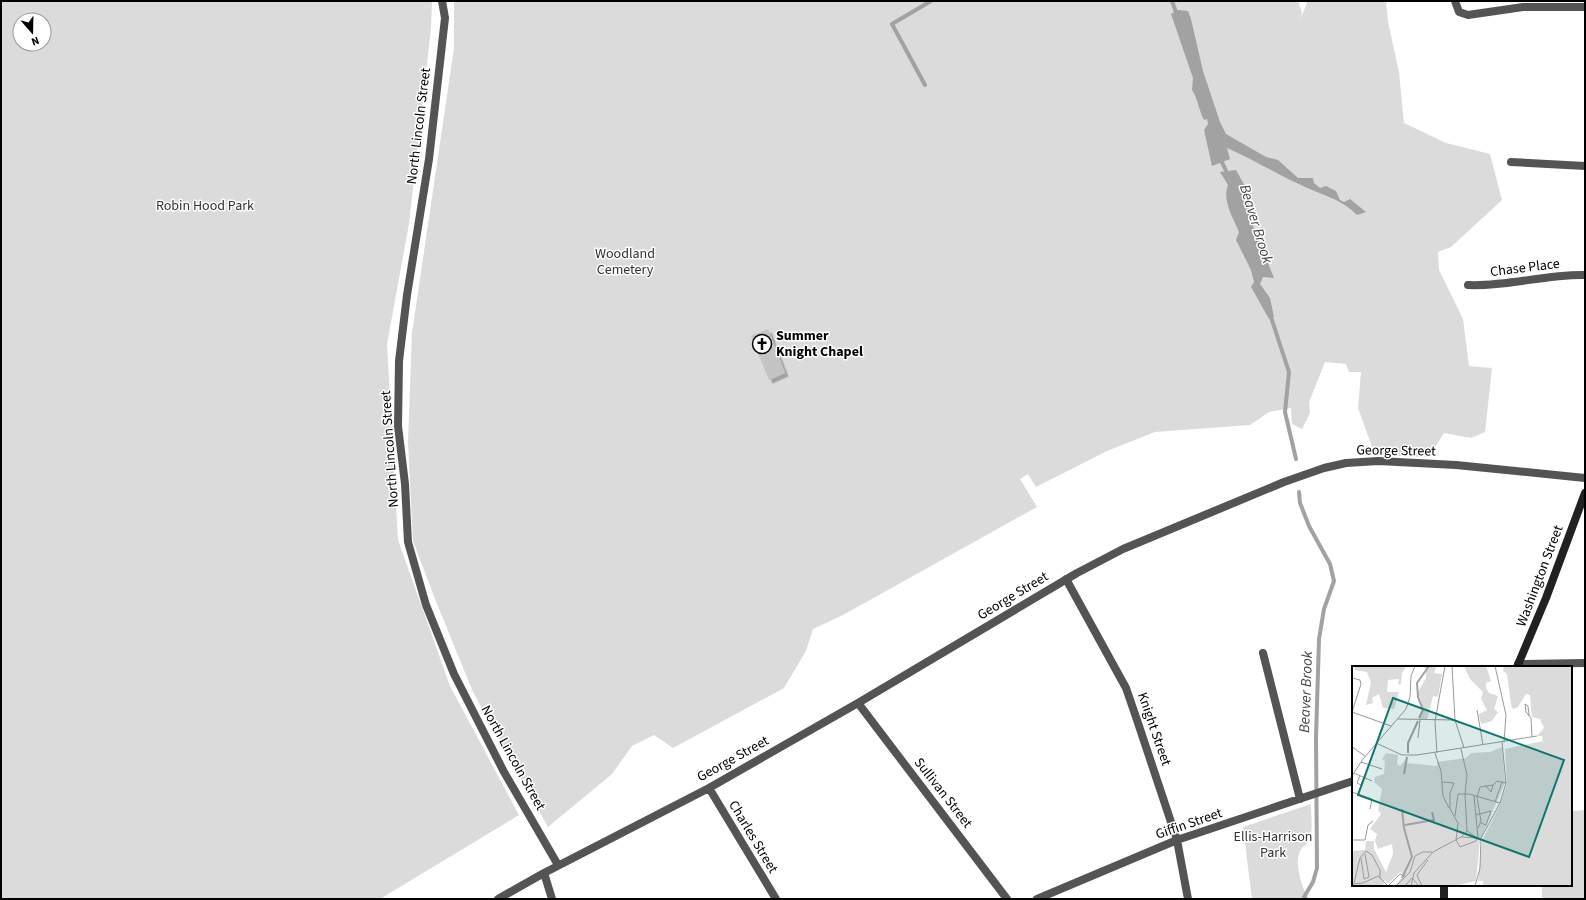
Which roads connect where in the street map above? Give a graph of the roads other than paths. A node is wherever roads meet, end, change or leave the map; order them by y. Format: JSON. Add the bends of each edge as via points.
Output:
{"nodes":[{"id":1,"x":442,"y":1,"type":"edge"},
{"id":2,"x":1455,"y":1,"type":"edge"},
{"id":3,"x":1585,"y":7,"type":"edge"},
{"id":4,"x":1510,"y":162,"type":"dead end"},
{"id":5,"x":1585,"y":166,"type":"edge"},
{"id":6,"x":1585,"y":275,"type":"edge"},
{"id":7,"x":1468,"y":285,"type":"dead end"},
{"id":8,"x":1585,"y":478,"type":"edge"},
{"id":9,"x":1585,"y":493,"type":"edge"},
{"id":10,"x":1066,"y":579,"type":"junction"},
{"id":11,"x":1263,"y":653,"type":"dead end"},
{"id":12,"x":1585,"y":663,"type":"edge"},
{"id":13,"x":1517,"y":666,"type":"edge"},
{"id":14,"x":858,"y":703,"type":"junction"},
{"id":15,"x":1352,"y":781,"type":"edge"},
{"id":16,"x":709,"y":788,"type":"junction"},
{"id":17,"x":1300,"y":799,"type":"junction"},
{"id":18,"x":1177,"y":840,"type":"junction"},
{"id":19,"x":558,"y":865,"type":"junction"},
{"id":20,"x":544,"y":873,"type":"junction"},
{"id":21,"x":1444,"y":886,"type":"edge"},
{"id":22,"x":498,"y":899,"type":"edge"},
{"id":23,"x":552,"y":899,"type":"edge"},
{"id":24,"x":776,"y":899,"type":"edge"},
{"id":25,"x":1007,"y":899,"type":"edge"},
{"id":26,"x":1037,"y":899,"type":"edge"},
{"id":27,"x":1188,"y":899,"type":"edge"},
{"id":28,"x":1444,"y":899,"type":"edge"}],
"edges":[{"from":1,"to":19,"type":"street","name":"North Lincoln Street","via":[[445,18],[429,159],[399,360],[398,426],[408,542],[426,605],[454,674],[504,772]]},
{"from":2,"to":3,"type":"street","via":[[1459,12],[1468,15],[1523,7]]},
{"from":4,"to":5,"type":"street"},
{"from":6,"to":7,"type":"street","name":"Chase Place","via":[[1562,275],[1496,285]]},
{"from":8,"to":10,"type":"street","name":"George Street","via":[[1448,465],[1378,461],[1346,463],[1284,482],[1219,508],[1123,549]]},
{"from":9,"to":13,"type":"main road","name":"Washington Street","via":[[1546,598]]},
{"from":10,"to":14,"type":"street","name":"George Street"},
{"from":10,"to":18,"type":"street","name":"Knight Street","via":[[1126,688]]},
{"from":11,"to":17,"type":"street"},
{"from":12,"to":13,"type":"street"},
{"from":14,"to":16,"type":"street","name":"George Street"},
{"from":14,"to":25,"type":"street","name":"Sullivan Street"},
{"from":15,"to":17,"type":"street","name":"Giffin Street"},
{"from":16,"to":19,"type":"street","name":"George Street"},
{"from":16,"to":24,"type":"street","name":"Charles Street"},
{"from":17,"to":18,"type":"street","name":"Giffin Street"},
{"from":18,"to":26,"type":"street","name":"Giffin Street"},
{"from":18,"to":27,"type":"street","name":"Knight Street"},
{"from":19,"to":20,"type":"street","name":"George Street"},
{"from":20,"to":22,"type":"street","name":"George Street"},
{"from":20,"to":23,"type":"street"},
{"from":21,"to":28,"type":"main road"}]}
